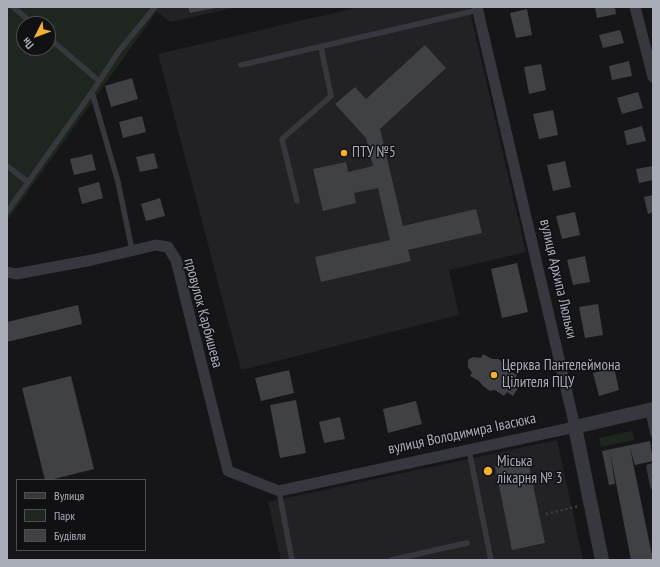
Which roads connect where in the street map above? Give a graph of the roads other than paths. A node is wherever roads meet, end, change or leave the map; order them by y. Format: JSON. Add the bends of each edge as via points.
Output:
{"nodes":[{"id":1,"x":13,"y":7,"type":"edge"},
{"id":2,"x":155,"y":7,"type":"edge"},
{"id":3,"x":635,"y":7,"type":"edge"},
{"id":4,"x":478,"y":9,"type":"edge"},
{"id":5,"x":24,"y":16,"type":"edge"},
{"id":6,"x":56,"y":44,"type":"edge"},
{"id":7,"x":321,"y":47,"type":"junction"},
{"id":8,"x":241,"y":66,"type":"dead end"},
{"id":9,"x":653,"y":77,"type":"edge"},
{"id":10,"x":99,"y":81,"type":"junction"},
{"id":11,"x":92,"y":92,"type":"junction"},
{"id":12,"x":7,"y":166,"type":"edge"},
{"id":13,"x":28,"y":182,"type":"junction"},
{"id":14,"x":297,"y":201,"type":"dead end"},
{"id":15,"x":7,"y":212,"type":"edge"},
{"id":16,"x":132,"y":250,"type":"junction"},
{"id":17,"x":7,"y":272,"type":"edge"},
{"id":18,"x":650,"y":410,"type":"edge"},
{"id":19,"x":575,"y":427,"type":"junction"},
{"id":20,"x":653,"y":434,"type":"edge"},
{"id":21,"x":468,"y":450,"type":"junction"},
{"id":22,"x":653,"y":466,"type":"edge"},
{"id":23,"x":653,"y":487,"type":"edge"},
{"id":24,"x":278,"y":491,"type":"junction"},
{"id":25,"x":467,"y":543,"type":"dead end"},
{"id":26,"x":292,"y":560,"type":"edge"},
{"id":27,"x":391,"y":560,"type":"edge"},
{"id":28,"x":491,"y":560,"type":"edge"},
{"id":29,"x":602,"y":560,"type":"edge"}],
"edges":[{"from":1,"to":5,"type":"lane"},
{"from":2,"to":10,"type":"lane","via":[[119,50]]},
{"from":3,"to":9,"type":"street"},
{"from":4,"to":7,"type":"lane"},
{"from":4,"to":19,"type":"street","name":"вулиця Архипа Люльки"},
{"from":6,"to":10,"type":"lane"},
{"from":7,"to":8,"type":"lane"},
{"from":7,"to":14,"type":"lane","via":[[331,96],[282,139]]},
{"from":10,"to":11,"type":"lane"},
{"from":11,"to":13,"type":"lane"},
{"from":11,"to":16,"type":"lane","via":[[118,182]]},
{"from":12,"to":13,"type":"lane"},
{"from":13,"to":15,"type":"lane"},
{"from":16,"to":17,"type":"street","name":"провулок Карбишева","via":[[16,274]]},
{"from":16,"to":24,"type":"street","name":"провулок Карбишева","via":[[156,244],[168,247],[176,260],[228,471]]},
{"from":18,"to":19,"type":"street","name":"вулиця Володимира Івасюка"},
{"from":18,"to":20,"type":"lane"},
{"from":19,"to":21,"type":"street","name":"вулиця Володимира Івасюка"},
{"from":19,"to":29,"type":"street","name":"вулиця Архипа Люльки"},
{"from":21,"to":24,"type":"street","name":"вулиця Володимира Івасюка"},
{"from":21,"to":28,"type":"lane"},
{"from":22,"to":23,"type":"lane","via":[[649,467]]},
{"from":24,"to":26,"type":"lane"},
{"from":25,"to":27,"type":"lane"}]}
